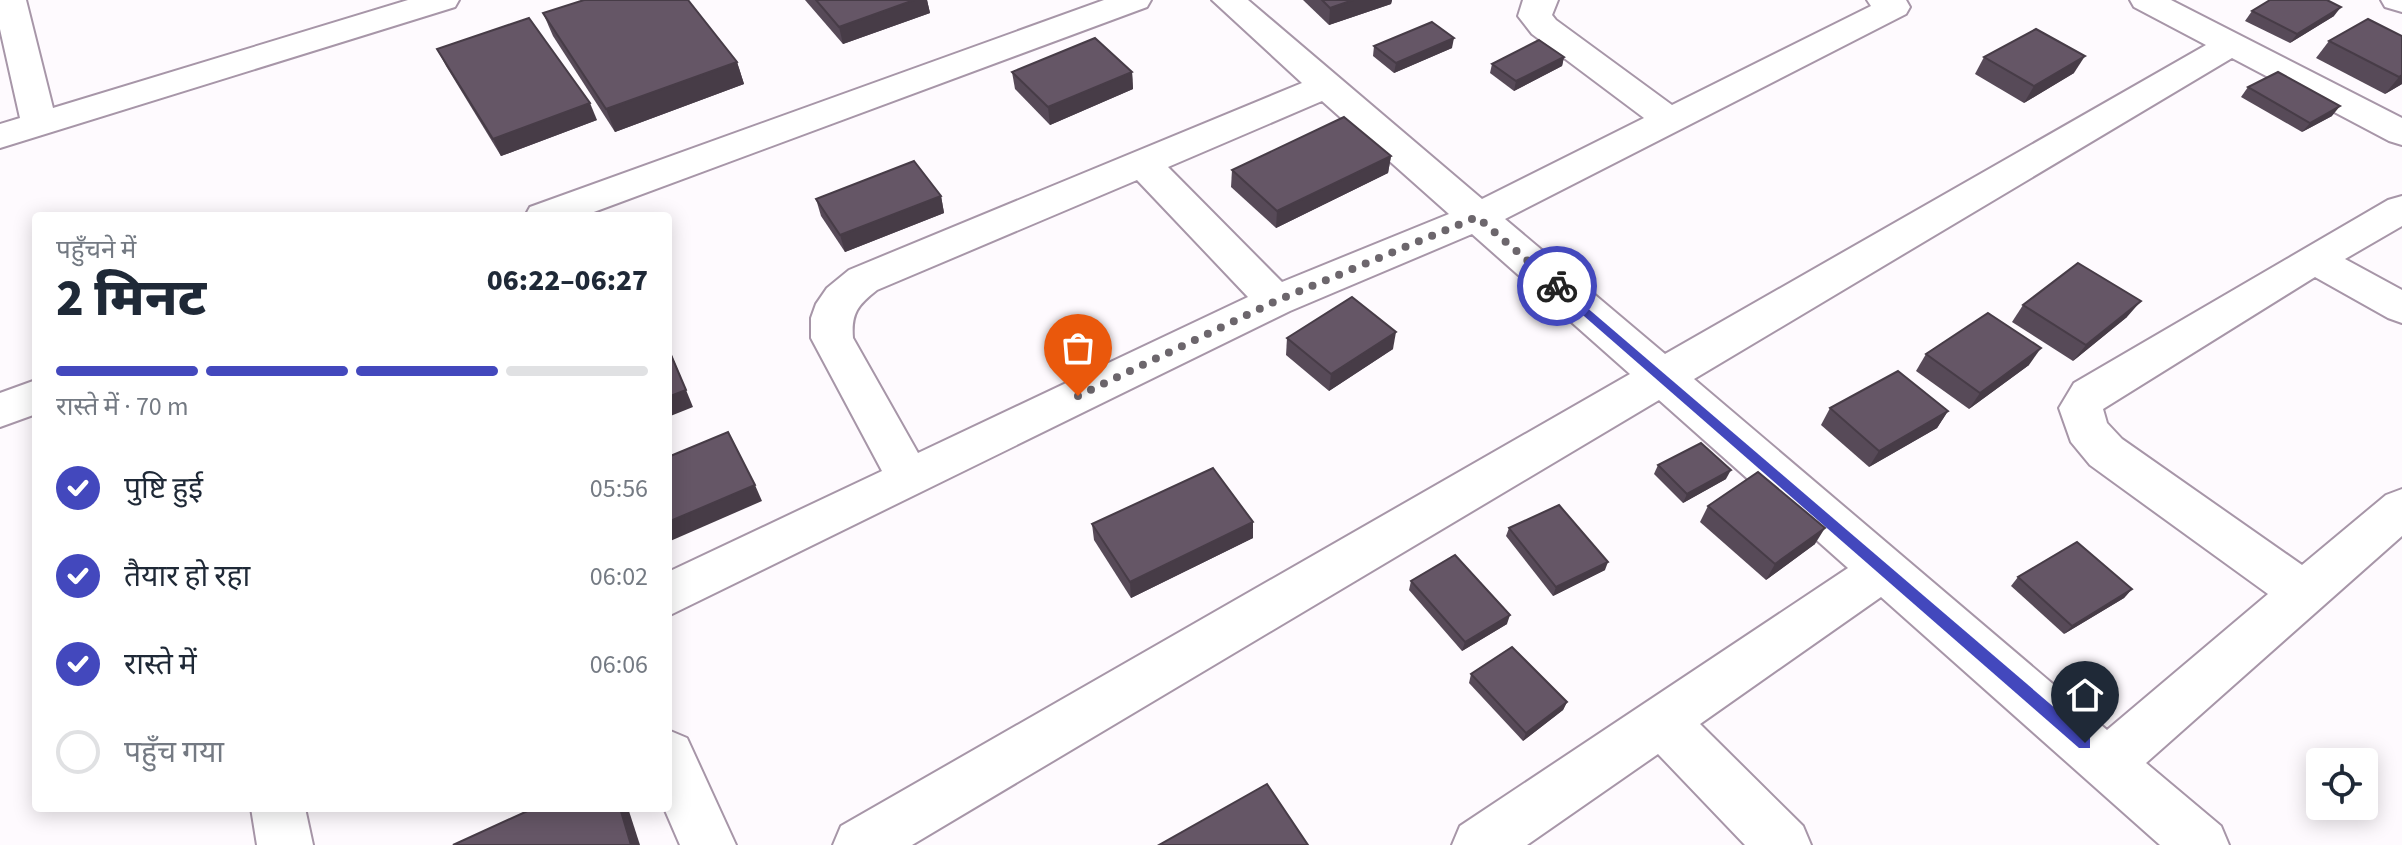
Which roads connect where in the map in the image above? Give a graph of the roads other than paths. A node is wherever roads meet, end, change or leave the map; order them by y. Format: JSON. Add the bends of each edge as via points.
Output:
{"nodes":[{"id":1,"x":10,"y":0,"type":"edge"},
{"id":2,"x":443,"y":0,"type":"edge"},
{"id":3,"x":1135,"y":0,"type":"edge"},
{"id":4,"x":1228,"y":0,"type":"edge"},
{"id":5,"x":1542,"y":0,"type":"edge"},
{"id":6,"x":2146,"y":0,"type":"edge"},
{"id":7,"x":1895,"y":2,"type":"edge"},
{"id":8,"x":2232,"y":44,"type":"junction"},
{"id":9,"x":1327,"y":86,"type":"junction"},
{"id":10,"x":1669,"y":120,"type":"junction"},
{"id":11,"x":39,"y":124,"type":"junction"},
{"id":12,"x":2402,"y":133,"type":"edge"},
{"id":13,"x":0,"y":136,"type":"edge"},
{"id":14,"x":1142,"y":162,"type":"junction"},
{"id":15,"x":2402,"y":209,"type":"edge"},
{"id":16,"x":555,"y":212,"type":"edge"},
{"id":17,"x":1477,"y":217,"type":"junction"},
{"id":18,"x":2314,"y":259,"type":"junction"},
{"id":19,"x":1276,"y":301,"type":"junction"},
{"id":20,"x":2402,"y":308,"type":"edge"},
{"id":21,"x":1662,"y":377,"type":"junction"},
{"id":22,"x":32,"y":398,"type":"edge"},
{"id":23,"x":0,"y":410,"type":"edge"},
{"id":24,"x":909,"y":478,"type":"junction"},
{"id":25,"x":2402,"y":508,"type":"edge"},
{"id":26,"x":1883,"y":570,"type":"junction"},
{"id":27,"x":2302,"y":592,"type":"junction"},
{"id":28,"x":672,"y":593,"type":"edge"},
{"id":29,"x":1660,"y":720,"type":"junction"},
{"id":30,"x":2107,"y":763,"type":"junction"},
{"id":31,"x":672,"y":764,"type":"edge"},
{"id":32,"x":279,"y":812,"type":"edge"},
{"id":33,"x":285,"y":845,"type":"edge"},
{"id":34,"x":708,"y":845,"type":"edge"},
{"id":35,"x":861,"y":845,"type":"edge"},
{"id":36,"x":1480,"y":845,"type":"edge"},
{"id":37,"x":1783,"y":845,"type":"edge"},
{"id":38,"x":2201,"y":845,"type":"edge"}],
"edges":[{"from":1,"to":11,"type":"street"},
{"from":2,"to":11,"type":"street"},
{"from":3,"to":16,"type":"street"},
{"from":4,"to":9,"type":"street"},
{"from":5,"to":10,"type":"street","via":[[1535,16],[1544,27]]},
{"from":6,"to":8,"type":"street"},
{"from":7,"to":10,"type":"street"},
{"from":8,"to":12,"type":"street"},
{"from":8,"to":21,"type":"street"},
{"from":9,"to":14,"type":"street"},
{"from":9,"to":17,"type":"street"},
{"from":10,"to":17,"type":"street"},
{"from":11,"to":13,"type":"street"},
{"from":14,"to":19,"type":"street"},
{"from":14,"to":24,"type":"street","via":[[863,280],[841,296],[829,316],[832,338]]},
{"from":15,"to":18,"type":"street"},
{"from":17,"to":19,"type":"street"},
{"from":17,"to":21,"type":"street"},
{"from":18,"to":20,"type":"street"},
{"from":18,"to":27,"type":"street","via":[[2089,395],[2081,408],[2087,430],[2106,452]]},
{"from":19,"to":24,"type":"street"},
{"from":21,"to":26,"type":"street"},
{"from":21,"to":35,"type":"street"},
{"from":22,"to":23,"type":"street"},
{"from":24,"to":28,"type":"street"},
{"from":25,"to":27,"type":"street"},
{"from":26,"to":29,"type":"street"},
{"from":26,"to":30,"type":"street"},
{"from":27,"to":30,"type":"street"},
{"from":29,"to":36,"type":"street"},
{"from":29,"to":37,"type":"street"},
{"from":30,"to":38,"type":"street"},
{"from":31,"to":34,"type":"street"},
{"from":32,"to":33,"type":"street"}]}
